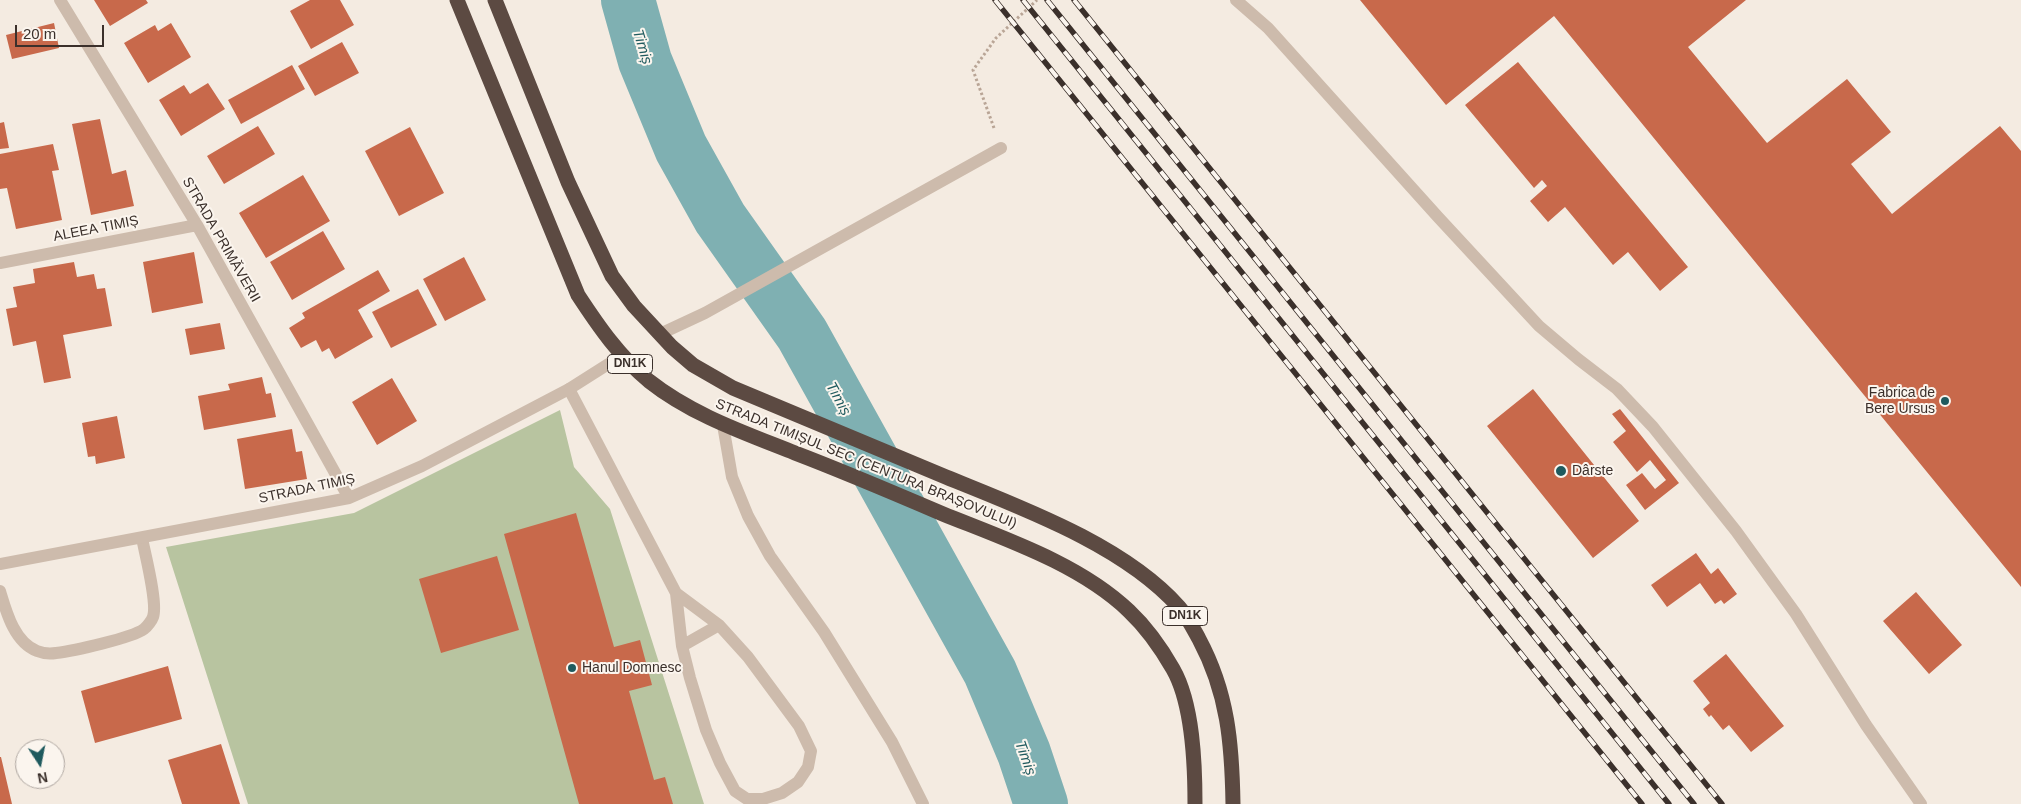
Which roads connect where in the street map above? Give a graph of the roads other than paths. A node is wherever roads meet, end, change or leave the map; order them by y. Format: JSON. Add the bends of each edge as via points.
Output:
{"nodes":[{"id":1,"x":60,"y":0,"type":"edge"},
{"id":2,"x":457,"y":0,"type":"edge"},
{"id":3,"x":495,"y":0,"type":"edge"},
{"id":4,"x":1236,"y":0,"type":"edge"},
{"id":5,"x":1001,"y":148,"type":"road end"},
{"id":6,"x":197,"y":225,"type":"junction"},
{"id":7,"x":0,"y":263,"type":"edge"},
{"id":8,"x":660,"y":334,"type":"junction"},
{"id":9,"x":622,"y":356,"type":"junction"},
{"id":10,"x":568,"y":389,"type":"junction"},
{"id":11,"x":723,"y":425,"type":"junction"},
{"id":12,"x":349,"y":498,"type":"junction"},
{"id":13,"x":142,"y":538,"type":"junction"},
{"id":14,"x":0,"y":564,"type":"edge"},
{"id":15,"x":0,"y":591,"type":"edge"},
{"id":16,"x":676,"y":592,"type":"junction"},
{"id":17,"x":719,"y":625,"type":"junction"},
{"id":18,"x":682,"y":646,"type":"junction"},
{"id":19,"x":923,"y":804,"type":"edge"},
{"id":20,"x":1195,"y":804,"type":"edge"},
{"id":21,"x":1233,"y":804,"type":"edge"},
{"id":22,"x":1921,"y":804,"type":"edge"}],
"edges":[{"from":1,"to":6,"type":"street","name":"STRADA PRIMĂVERII"},
{"from":2,"to":9,"type":"highway","name":"STRADA TIMIȘUL SEC (CENTURA BRAȘOVULUI)","number":"DN1K","via":[[578,295],[602,333]]},
{"from":3,"to":8,"type":"highway","name":"STRADA TIMIȘUL SEC (CENTURA BRAȘOVULUI)","number":"DN1K","via":[[597,246],[612,276]]},
{"from":4,"to":22,"type":"street","via":[[1268,28],[1539,326],[1617,389],[1653,427],[1736,531],[1796,614],[1866,725]]},
{"from":5,"to":8,"type":"street","via":[[705,313]]},
{"from":6,"to":7,"type":"street","name":"ALEEA TIMIȘ"},
{"from":6,"to":12,"type":"street","name":"STRADA PRIMĂVERII"},
{"from":8,"to":21,"type":"highway","name":"STRADA TIMIȘUL SEC (CENTURA BRAȘOVULUI)","number":"DN1K","via":[[693,365],[733,388],[1023,508],[1107,549],[1150,579],[1180,608],[1208,656],[1221,690],[1229,730]]},
{"from":9,"to":10,"type":"street","name":"STRADA TIMIȘ"},
{"from":9,"to":11,"type":"highway","name":"STRADA TIMIȘUL SEC (CENTURA BRAȘOVULUI)","number":"DN1K","via":[[650,382]]},
{"from":10,"to":12,"type":"street","name":"STRADA TIMIȘ","via":[[422,466]]},
{"from":10,"to":16,"type":"street"},
{"from":11,"to":19,"type":"street","via":[[732,476],[748,516],[770,556],[824,632],[892,742]]},
{"from":11,"to":20,"type":"highway","name":"STRADA TIMIȘUL SEC (CENTURA BRAȘOVULUI)","number":"DN1K","via":[[1030,550],[1101,588],[1130,611],[1154,639],[1174,671],[1189,714]]},
{"from":12,"to":13,"type":"street","name":"STRADA TIMIȘ"},
{"from":13,"to":14,"type":"street","name":"STRADA TIMIȘ"},
{"from":13,"to":15,"type":"street","via":[[153,617],[145,629],[130,635],[53,654],[36,651],[20,638],[8,619]]},
{"from":16,"to":17,"type":"street"},
{"from":16,"to":18,"type":"street"},
{"from":17,"to":18,"type":"street"},
{"from":17,"to":18,"type":"street","via":[[748,656],[800,726],[811,751],[808,767],[798,782],[782,792],[763,799],[747,799],[735,791],[706,730]]}]}
